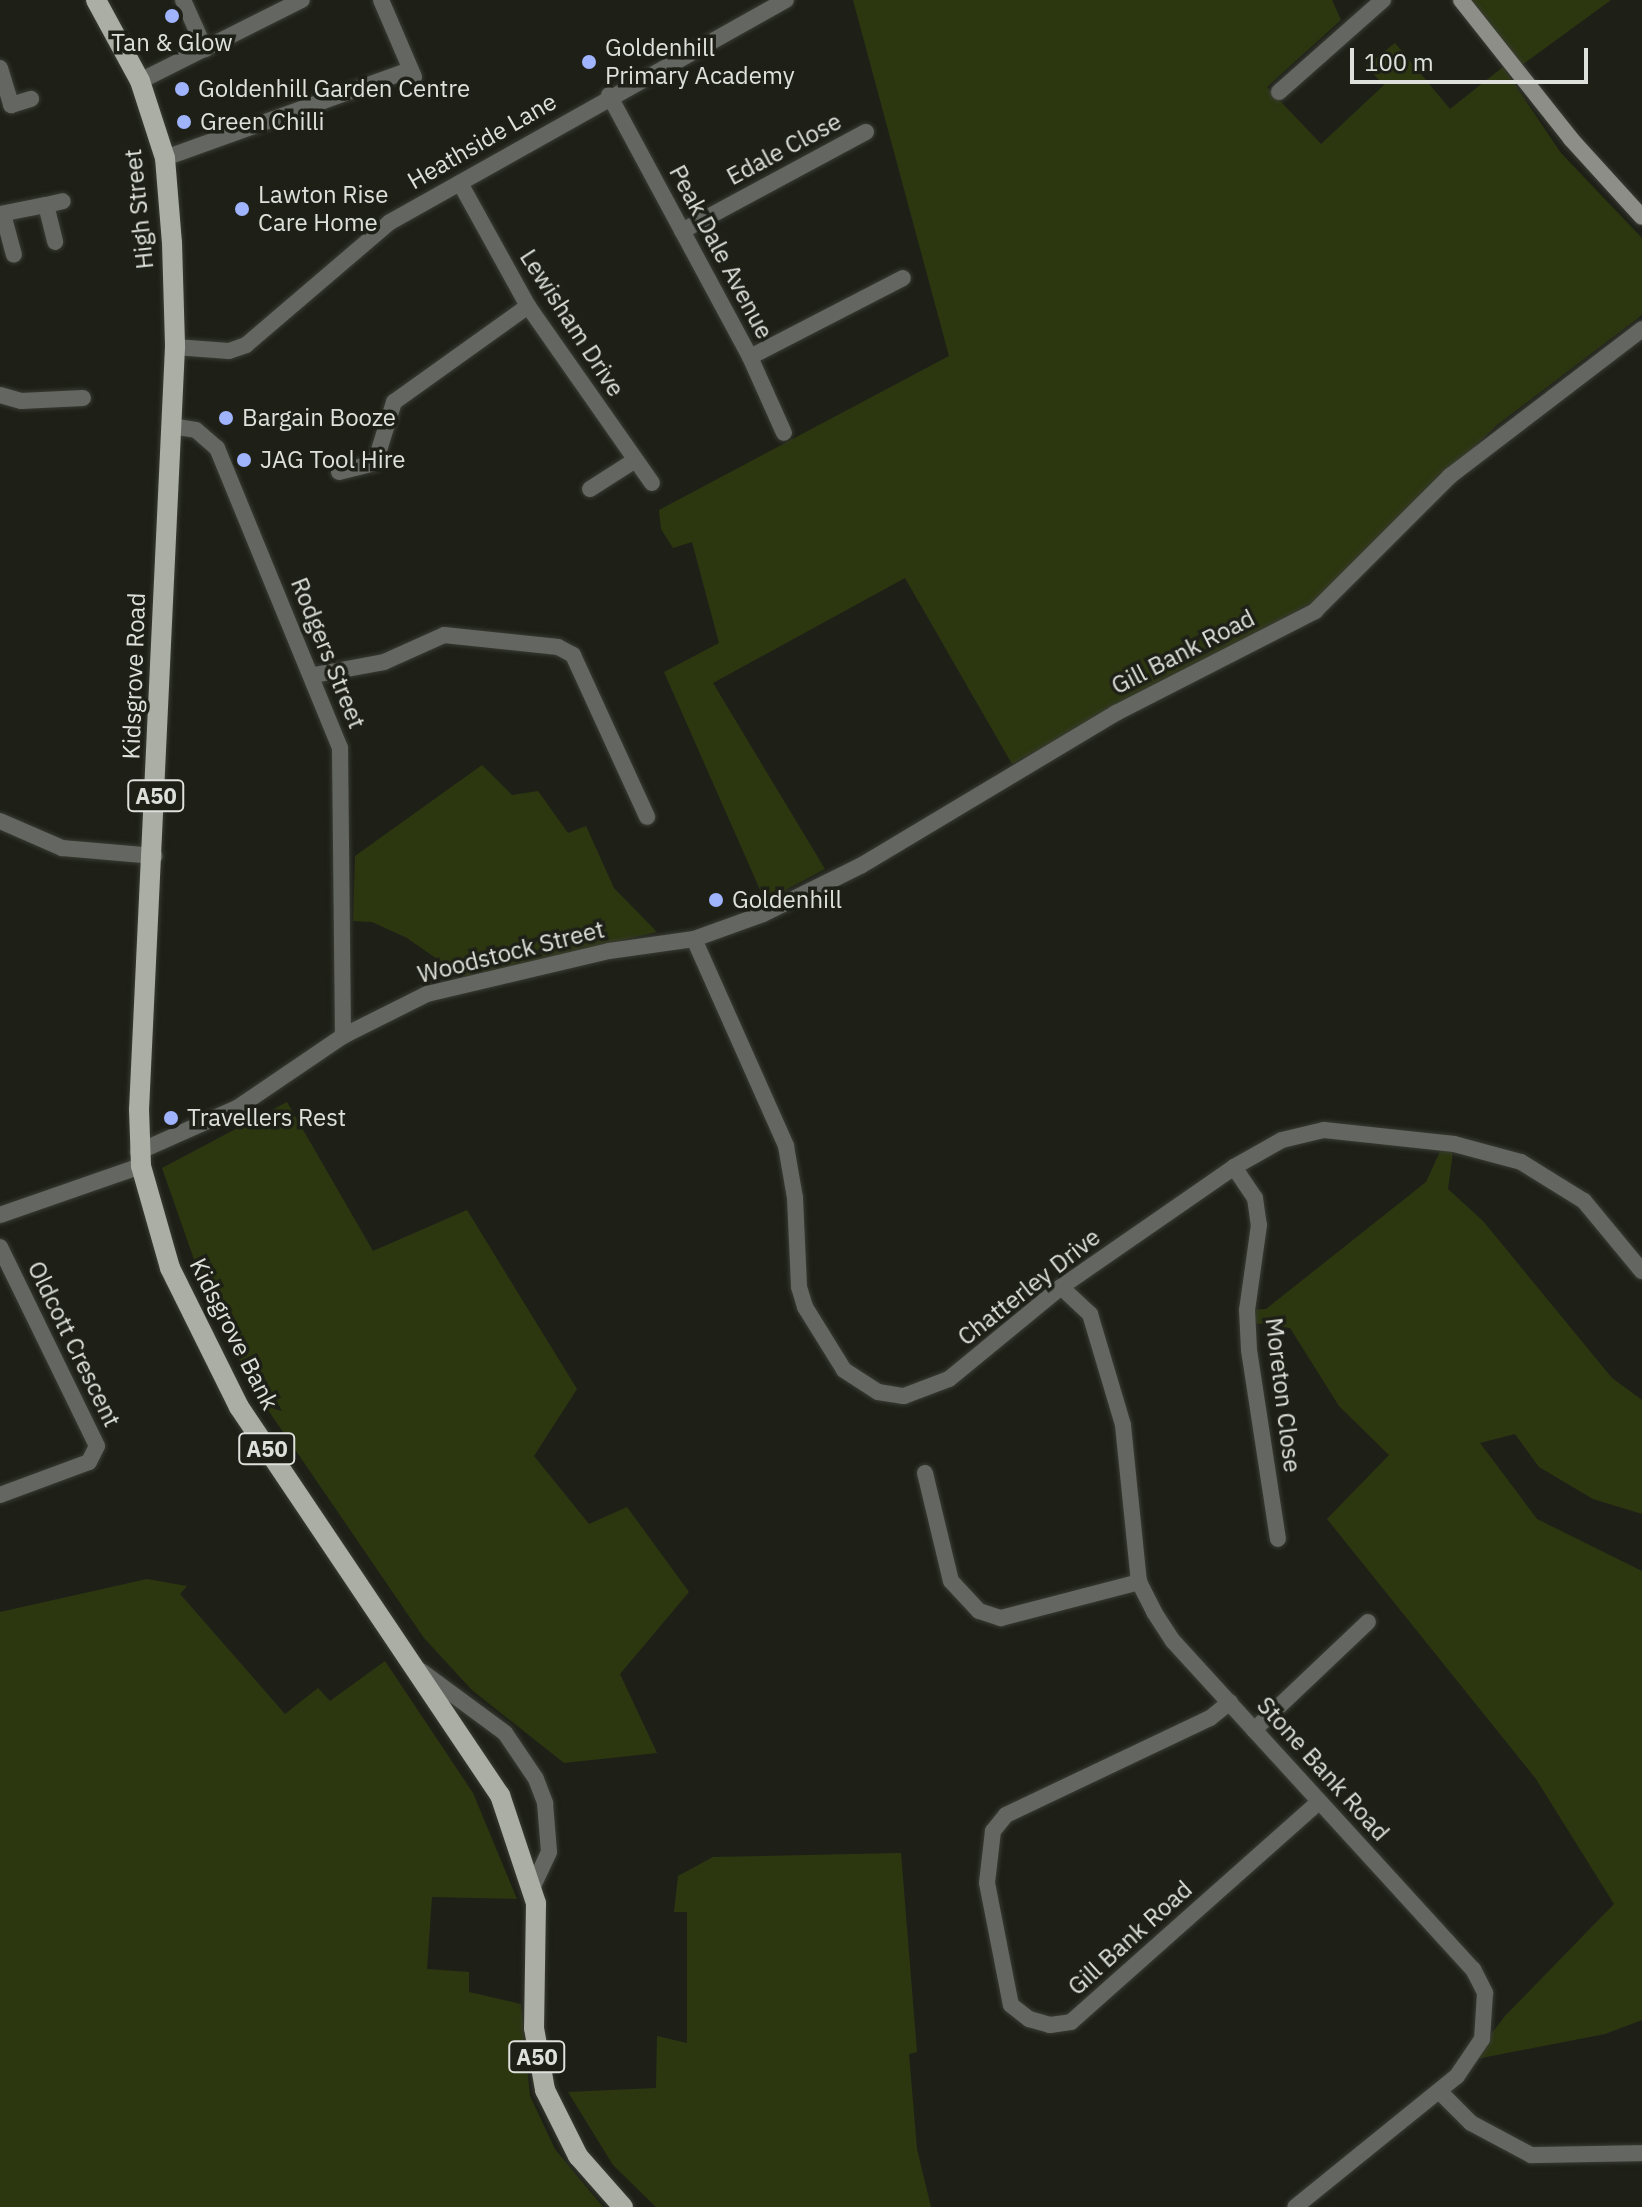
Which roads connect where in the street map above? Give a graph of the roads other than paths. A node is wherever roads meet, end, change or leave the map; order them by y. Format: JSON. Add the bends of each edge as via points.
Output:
{"nodes":[{"id":1,"x":96,"y":0,"type":"edge"},
{"id":2,"x":183,"y":0,"type":"edge"},
{"id":3,"x":302,"y":0,"type":"edge"},
{"id":4,"x":381,"y":0,"type":"edge"},
{"id":5,"x":786,"y":0,"type":"edge"},
{"id":6,"x":1383,"y":0,"type":"edge"},
{"id":7,"x":1461,"y":0,"type":"edge"},
{"id":8,"x":205,"y":49,"type":"junction"},
{"id":9,"x":0,"y":68,"type":"edge"},
{"id":10,"x":140,"y":81,"type":"junction"},
{"id":11,"x":1279,"y":92,"type":"dead end"},
{"id":12,"x":609,"y":95,"type":"junction"},
{"id":13,"x":31,"y":99,"type":"dead end"},
{"id":14,"x":866,"y":132,"type":"dead end"},
{"id":15,"x":165,"y":158,"type":"junction"},
{"id":16,"x":460,"y":183,"type":"junction"},
{"id":17,"x":63,"y":201,"type":"dead end"},
{"id":18,"x":46,"y":205,"type":"junction"},
{"id":19,"x":2,"y":214,"type":"edge"},
{"id":20,"x":1642,"y":217,"type":"edge"},
{"id":21,"x":682,"y":231,"type":"junction"},
{"id":22,"x":55,"y":242,"type":"dead end"},
{"id":23,"x":14,"y":255,"type":"dead end"},
{"id":24,"x":903,"y":278,"type":"dead end"},
{"id":25,"x":528,"y":306,"type":"junction"},
{"id":26,"x":1642,"y":329,"type":"edge"},
{"id":27,"x":175,"y":347,"type":"junction"},
{"id":28,"x":750,"y":357,"type":"junction"},
{"id":29,"x":0,"y":395,"type":"edge"},
{"id":30,"x":83,"y":398,"type":"dead end"},
{"id":31,"x":171,"y":426,"type":"junction"},
{"id":32,"x":784,"y":433,"type":"dead end"},
{"id":33,"x":634,"y":461,"type":"junction"},
{"id":34,"x":339,"y":472,"type":"dead end"},
{"id":35,"x":652,"y":483,"type":"dead end"},
{"id":36,"x":590,"y":489,"type":"dead end"},
{"id":37,"x":314,"y":675,"type":"junction"},
{"id":38,"x":647,"y":817,"type":"dead end"},
{"id":39,"x":0,"y":821,"type":"edge"},
{"id":40,"x":155,"y":856,"type":"junction"},
{"id":41,"x":694,"y":939,"type":"junction"},
{"id":42,"x":343,"y":1036,"type":"junction"},
{"id":43,"x":140,"y":1159,"type":"junction"},
{"id":44,"x":1234,"y":1167,"type":"junction"},
{"id":45,"x":0,"y":1215,"type":"edge"},
{"id":46,"x":0,"y":1247,"type":"edge"},
{"id":47,"x":1642,"y":1271,"type":"edge"},
{"id":48,"x":1061,"y":1287,"type":"junction"},
{"id":49,"x":925,"y":1473,"type":"dead end"},
{"id":50,"x":0,"y":1495,"type":"edge"},
{"id":51,"x":1278,"y":1539,"type":"dead end"},
{"id":52,"x":1139,"y":1582,"type":"junction"},
{"id":53,"x":1368,"y":1622,"type":"dead end"},
{"id":54,"x":419,"y":1670,"type":"junction"},
{"id":55,"x":1230,"y":1702,"type":"junction"},
{"id":56,"x":1254,"y":1730,"type":"junction"},
{"id":57,"x":1319,"y":1802,"type":"junction"},
{"id":58,"x":533,"y":1887,"type":"junction"},
{"id":59,"x":1440,"y":2092,"type":"junction"},
{"id":60,"x":1642,"y":2153,"type":"edge"},
{"id":61,"x":623,"y":2207,"type":"edge"},
{"id":62,"x":1295,"y":2207,"type":"edge"}],
"edges":[{"from":1,"to":10,"type":"main road","name":"High Street","number":"A50"},
{"from":2,"to":8,"type":"street"},
{"from":3,"to":8,"type":"street"},
{"from":4,"to":15,"type":"street","via":[[412,73]]},
{"from":5,"to":12,"type":"street","name":"Heathside Lane"},
{"from":6,"to":11,"type":"street"},
{"from":7,"to":20,"type":"street","via":[[1571,139]]},
{"from":8,"to":10,"type":"street"},
{"from":9,"to":13,"type":"street","via":[[11,105]]},
{"from":10,"to":15,"type":"main road","name":"High Street","number":"A50"},
{"from":12,"to":16,"type":"street","name":"Heathside Lane"},
{"from":12,"to":21,"type":"street","name":"Peak Dale Avenue"},
{"from":14,"to":21,"type":"street","name":"Edale Close"},
{"from":15,"to":27,"type":"main road","name":"High Street","number":"A50"},
{"from":16,"to":25,"type":"street","name":"Lewisham Drive"},
{"from":16,"to":27,"type":"street","name":"Heathside Lane","via":[[390,222],[246,345],[229,351]]},
{"from":17,"to":18,"type":"street"},
{"from":18,"to":19,"type":"street"},
{"from":18,"to":22,"type":"street"},
{"from":19,"to":23,"type":"street"},
{"from":21,"to":28,"type":"street","name":"Peak Dale Avenue"},
{"from":24,"to":28,"type":"street"},
{"from":25,"to":33,"type":"street","name":"Lewisham Drive"},
{"from":25,"to":34,"type":"street","via":[[394,402],[377,468]]},
{"from":26,"to":41,"type":"street","name":"Gill Bank Road","via":[[1450,476],[1315,611],[1116,713],[862,865],[763,914]]},
{"from":27,"to":31,"type":"main road","name":"High Street","number":"A50"},
{"from":28,"to":32,"type":"street","name":"Peak Dale Avenue"},
{"from":29,"to":30,"type":"street","via":[[21,401]]},
{"from":31,"to":37,"type":"street","name":"Rodgers Street","via":[[196,430],[217,448]]},
{"from":31,"to":40,"type":"main road","name":"Kidsgrove Road","number":"A50"},
{"from":33,"to":35,"type":"street","name":"Lewisham Drive"},
{"from":33,"to":36,"type":"street"},
{"from":37,"to":38,"type":"street","via":[[384,662],[444,635],[558,647],[573,655]]},
{"from":37,"to":42,"type":"street","name":"Rodgers Street","via":[[340,748]]},
{"from":39,"to":40,"type":"street","via":[[62,848]]},
{"from":40,"to":43,"type":"main road","name":"Kidsgrove Road","number":"A50"},
{"from":41,"to":42,"type":"street","name":"Woodstock Street","via":[[609,951],[427,994]]},
{"from":41,"to":48,"type":"street","name":"Chatterley Drive","via":[[786,1146],[795,1198],[799,1287],[815,1330],[844,1370],[878,1392],[904,1396],[935,1386]]},
{"from":42,"to":43,"type":"street","name":"Woodstock Street","via":[[237,1108]]},
{"from":43,"to":45,"type":"street","name":"Woodstock Street"},
{"from":43,"to":54,"type":"main road","name":"Kidsgrove Bank","number":"A50","via":[[170,1268],[239,1407]]},
{"from":44,"to":47,"type":"street","name":"Chatterley Drive","via":[[1282,1140],[1324,1130],[1496,1152],[1584,1201]]},
{"from":44,"to":48,"type":"street","name":"Chatterley Drive"},
{"from":44,"to":51,"type":"street","name":"Moreton Close","via":[[1255,1198],[1259,1225],[1247,1310],[1249,1350]]},
{"from":46,"to":50,"type":"street","name":"Oldcott Crescent","via":[[97,1446],[89,1462]]},
{"from":48,"to":52,"type":"street","name":"Stone Bank Road","via":[[1090,1314],[1123,1425]]},
{"from":49,"to":52,"type":"street","via":[[951,1581],[979,1611],[1001,1618]]},
{"from":52,"to":55,"type":"street","name":"Stone Bank Road","via":[[1173,1641]]},
{"from":53,"to":56,"type":"street"},
{"from":54,"to":58,"type":"main road","name":"Kidsgrove Bank","number":"A50","via":[[489,1775]]},
{"from":54,"to":58,"type":"street","name":"Kidsgrove Bank","via":[[505,1733],[536,1779],[545,1803],[549,1852]]},
{"from":55,"to":56,"type":"street","name":"Stone Bank Road"},
{"from":55,"to":57,"type":"street","name":"Gill Bank Road","via":[[1210,1718],[1006,1815],[993,1831],[987,1883],[1011,2005],[1040,2022],[1071,2022]]},
{"from":56,"to":57,"type":"street","name":"Stone Bank Road"},
{"from":57,"to":59,"type":"street","name":"Stone Bank Road","via":[[1473,1969],[1485,1993],[1482,2039],[1474,2056]]},
{"from":58,"to":61,"type":"main road","name":"Kidsgrove Bank","number":"A50","via":[[538,1926],[534,2028],[545,2090],[578,2156]]},
{"from":59,"to":60,"type":"street","via":[[1471,2123],[1531,2155]]},
{"from":59,"to":62,"type":"street","name":"Stone Bank Road"}]}
